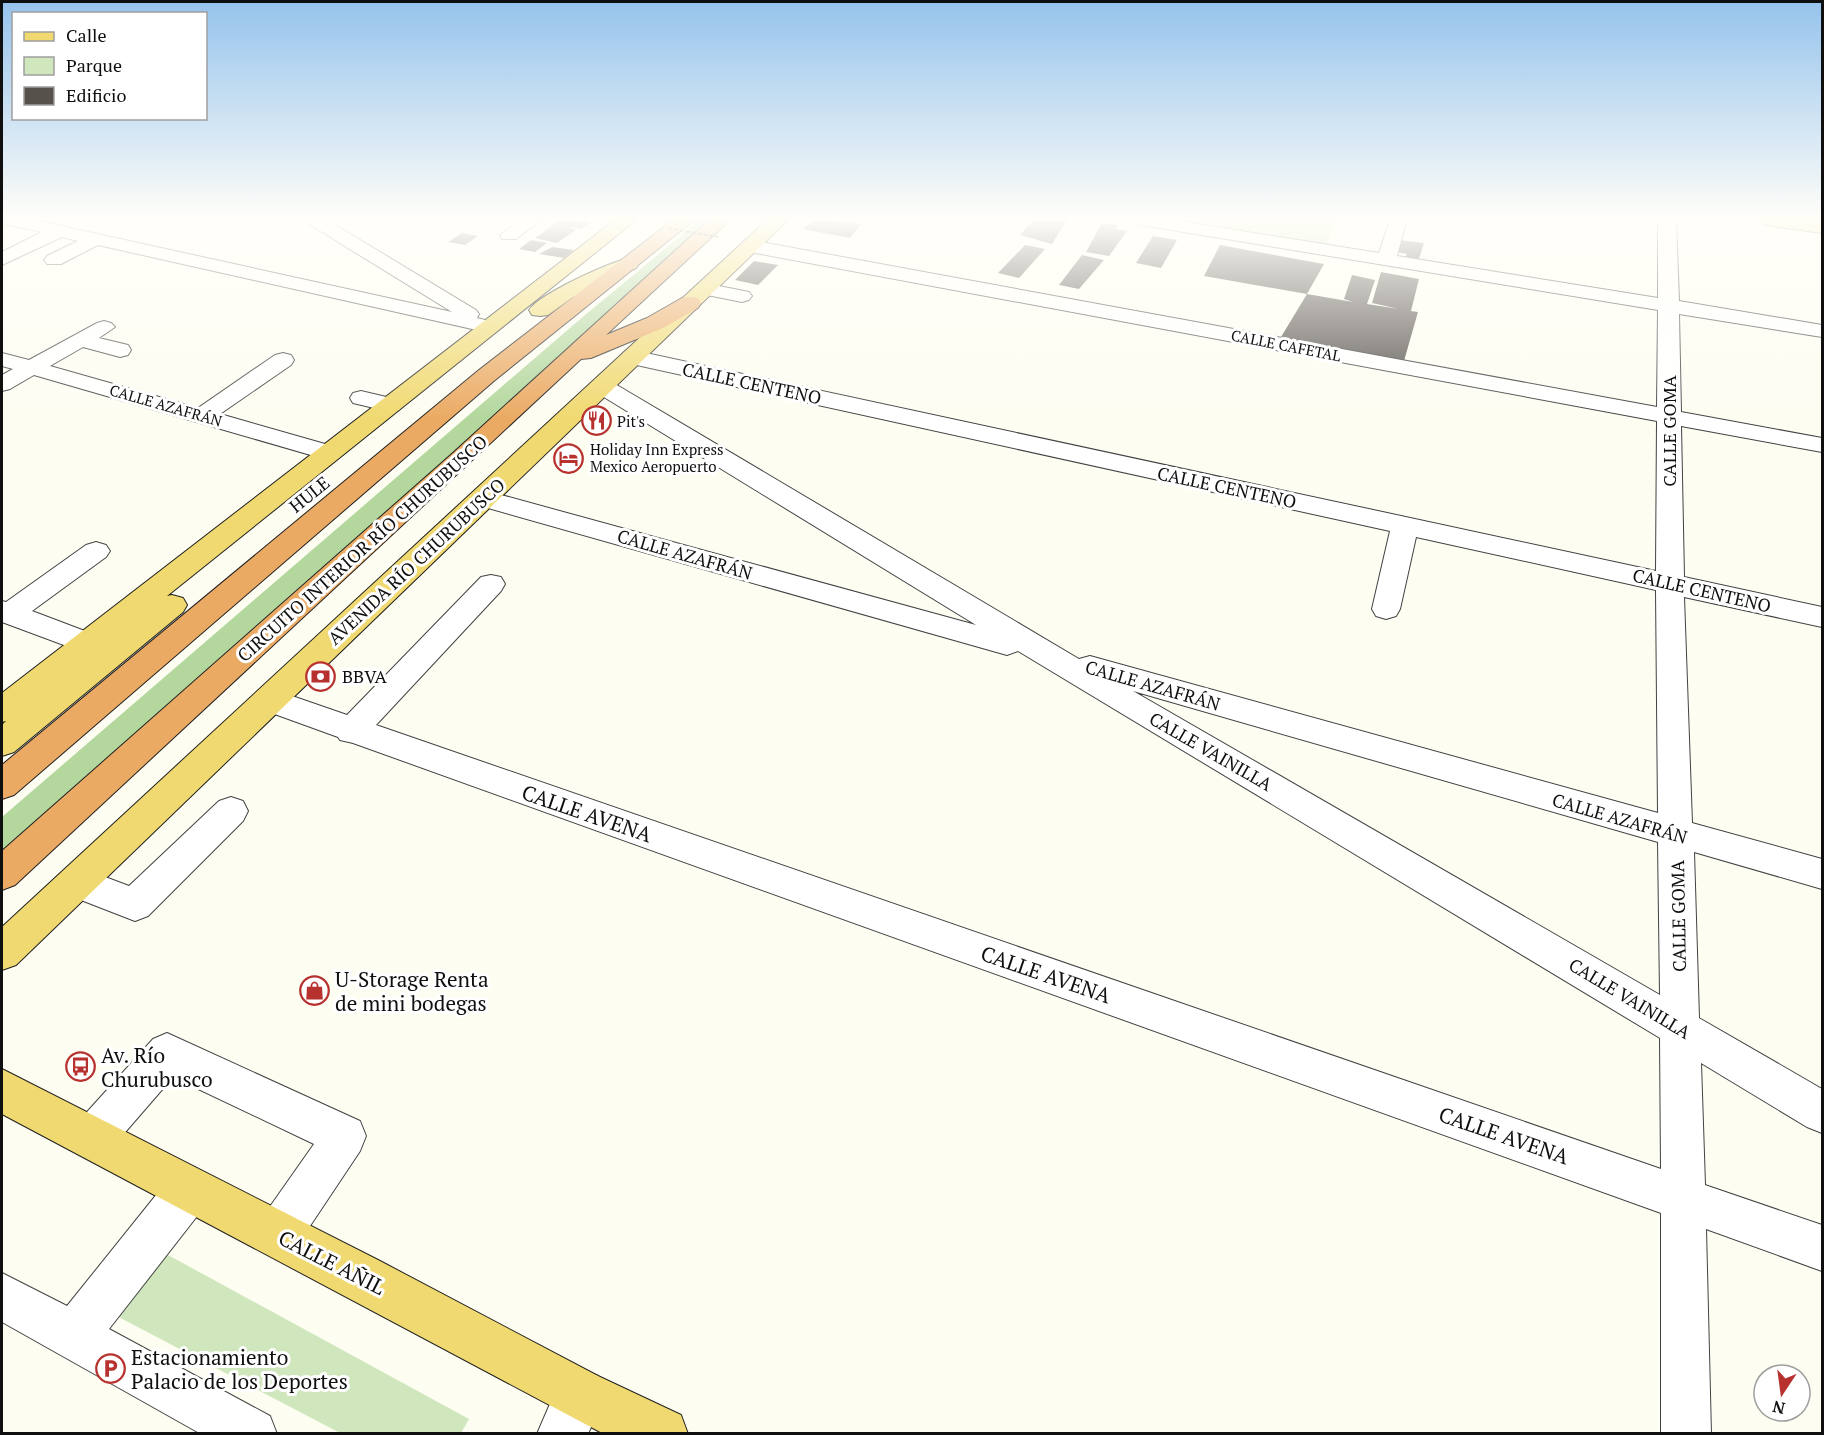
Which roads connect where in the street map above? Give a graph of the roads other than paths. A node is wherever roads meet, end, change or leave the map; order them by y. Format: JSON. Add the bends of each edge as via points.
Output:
{"nodes":[{"id":1,"x":311,"y":287,"type":"edge"},
{"id":2,"x":327,"y":287,"type":"edge"},
{"id":3,"x":425,"y":287,"type":"edge"},
{"id":4,"x":539,"y":287,"type":"edge"},
{"id":5,"x":579,"y":287,"type":"edge"},
{"id":6,"x":599,"y":287,"type":"edge"},
{"id":7,"x":645,"y":287,"type":"edge"},
{"id":8,"x":707,"y":287,"type":"edge"},
{"id":9,"x":971,"y":287,"type":"edge"},
{"id":10,"x":1555,"y":287,"type":"edge"},
{"id":11,"x":1669,"y":287,"type":"edge"},
{"id":12,"x":323,"y":290,"type":"junction"},
{"id":13,"x":697,"y":296,"type":"junction"},
{"id":14,"x":742,"y":296,"type":"dead end"},
{"id":15,"x":1670,"y":306,"type":"junction"},
{"id":16,"x":104,"y":327,"type":"dead end"},
{"id":17,"x":490,"y":327,"type":"junction"},
{"id":18,"x":1822,"y":331,"type":"edge"},
{"id":19,"x":80,"y":340,"type":"junction"},
{"id":20,"x":120,"y":351,"type":"dead end"},
{"id":21,"x":632,"y":357,"type":"junction"},
{"id":22,"x":2,"y":359,"type":"edge"},
{"id":23,"x":568,"y":359,"type":"junction"},
{"id":24,"x":283,"y":360,"type":"dead end"},
{"id":25,"x":32,"y":368,"type":"junction"},
{"id":26,"x":55,"y":374,"type":"junction"},
{"id":27,"x":2,"y":384,"type":"edge"},
{"id":28,"x":602,"y":386,"type":"junction"},
{"id":29,"x":361,"y":398,"type":"dead end"},
{"id":30,"x":2,"y":405,"type":"edge"},
{"id":31,"x":391,"y":405,"type":"junction"},
{"id":32,"x":203,"y":415,"type":"junction"},
{"id":33,"x":1669,"y":416,"type":"junction"},
{"id":34,"x":1822,"y":445,"type":"edge"},
{"id":35,"x":330,"y":453,"type":"junction"},
{"id":36,"x":483,"y":498,"type":"junction"},
{"id":37,"x":1405,"y":525,"type":"junction"},
{"id":38,"x":96,"y":551,"type":"dead end"},
{"id":39,"x":1670,"y":582,"type":"junction"},
{"id":40,"x":491,"y":584,"type":"dead end"},
{"id":41,"x":188,"y":592,"type":"junction"},
{"id":42,"x":1386,"y":609,"type":"dead end"},
{"id":43,"x":5,"y":613,"type":"edge"},
{"id":44,"x":1822,"y":617,"type":"edge"},
{"id":45,"x":118,"y":619,"type":"junction"},
{"id":46,"x":88,"y":643,"type":"junction"},
{"id":47,"x":1048,"y":655,"type":"junction"},
{"id":48,"x":269,"y":700,"type":"junction"},
{"id":49,"x":2,"y":710,"type":"edge"},
{"id":50,"x":351,"y":731,"type":"junction"},
{"id":51,"x":2,"y":743,"type":"edge"},
{"id":52,"x":2,"y":785,"type":"edge"},
{"id":53,"x":231,"y":810,"type":"dead end"},
{"id":54,"x":1677,"y":834,"type":"junction"},
{"id":55,"x":2,"y":874,"type":"edge"},
{"id":56,"x":1822,"y":874,"type":"edge"},
{"id":57,"x":76,"y":882,"type":"junction"},
{"id":58,"x":39,"y":917,"type":"junction"},
{"id":59,"x":2,"y":929,"type":"edge"},
{"id":60,"x":2,"y":952,"type":"edge"},
{"id":61,"x":1680,"y":1027,"type":"junction"},
{"id":62,"x":2,"y":1091,"type":"edge"},
{"id":63,"x":1822,"y":1112,"type":"edge"},
{"id":64,"x":93,"y":1137,"type":"junction"},
{"id":65,"x":189,"y":1190,"type":"junction"},
{"id":66,"x":1685,"y":1198,"type":"junction"},
{"id":67,"x":278,"y":1234,"type":"junction"},
{"id":68,"x":1822,"y":1248,"type":"edge"},
{"id":69,"x":2,"y":1296,"type":"edge"},
{"id":70,"x":74,"y":1336,"type":"junction"},
{"id":71,"x":571,"y":1414,"type":"edge"},
{"id":72,"x":252,"y":1434,"type":"edge"},
{"id":73,"x":662,"y":1434,"type":"edge"},
{"id":74,"x":1686,"y":1434,"type":"edge"}],
"edges":[{"from":1,"to":12,"type":"street"},
{"from":2,"to":12,"type":"street"},
{"from":3,"to":17,"type":"street"},
{"from":4,"to":17,"type":"main road"},
{"from":5,"to":41,"type":"main road","name":"HULE","via":[[520,323]]},
{"from":6,"to":52,"type":"highway","via":[[487,375]]},
{"from":7,"to":23,"type":"highway","name":"CIRCUITO INTERIOR RÍO CHURUBUSCO"},
{"from":8,"to":13,"type":"main road","name":"AVENIDA RÍO CHURUBUSCO"},
{"from":9,"to":33,"type":"street","name":"CALLE CAFETAL"},
{"from":10,"to":15,"type":"street"},
{"from":11,"to":15,"type":"street","name":"CALLE GOMA"},
{"from":12,"to":17,"type":"street"},
{"from":13,"to":14,"type":"street"},
{"from":13,"to":21,"type":"main road","name":"AVENIDA RÍO CHURUBUSCO"},
{"from":13,"to":23,"type":"highway","via":[[655,323]]},
{"from":15,"to":18,"type":"street"},
{"from":15,"to":33,"type":"street","name":"CALLE GOMA"},
{"from":16,"to":19,"type":"street"},
{"from":17,"to":31,"type":"main road"},
{"from":19,"to":20,"type":"street"},
{"from":19,"to":25,"type":"street"},
{"from":21,"to":28,"type":"main road","name":"AVENIDA RÍO CHURUBUSCO"},
{"from":21,"to":37,"type":"street","name":"CALLE CENTENO"},
{"from":22,"to":25,"type":"street","name":"CALLE AZAFRÁN"},
{"from":23,"to":55,"type":"highway","name":"CIRCUITO INTERIOR RÍO CHURUBUSCO"},
{"from":24,"to":32,"type":"street"},
{"from":25,"to":26,"type":"street","name":"CALLE AZAFRÁN"},
{"from":25,"to":27,"type":"street"},
{"from":26,"to":30,"type":"street"},
{"from":26,"to":32,"type":"street","name":"CALLE AZAFRÁN"},
{"from":28,"to":36,"type":"main road","name":"AVENIDA RÍO CHURUBUSCO"},
{"from":28,"to":47,"type":"street","name":"CALLE VAINILLA","via":[[649,400]]},
{"from":29,"to":31,"type":"street"},
{"from":31,"to":35,"type":"main road"},
{"from":32,"to":35,"type":"street","name":"CALLE AZAFRÁN"},
{"from":33,"to":34,"type":"street","name":"CALLE CAFETAL"},
{"from":33,"to":39,"type":"street","name":"CALLE GOMA"},
{"from":35,"to":45,"type":"main road"},
{"from":36,"to":47,"type":"street","name":"CALLE AZAFRÁN"},
{"from":36,"to":48,"type":"main road","name":"AVENIDA RÍO CHURUBUSCO"},
{"from":37,"to":39,"type":"street","name":"CALLE CENTENO"},
{"from":37,"to":42,"type":"street"},
{"from":38,"to":43,"type":"street"},
{"from":39,"to":44,"type":"street","name":"CALLE CENTENO"},
{"from":39,"to":54,"type":"street","name":"CALLE GOMA"},
{"from":40,"to":50,"type":"street"},
{"from":41,"to":45,"type":"main road"},
{"from":41,"to":51,"type":"main road","name":"HULE"},
{"from":43,"to":46,"type":"street"},
{"from":45,"to":46,"type":"main road"},
{"from":46,"to":49,"type":"main road"},
{"from":47,"to":54,"type":"street","name":"CALLE AZAFRÁN"},
{"from":47,"to":61,"type":"street","name":"CALLE VAINILLA"},
{"from":48,"to":50,"type":"street","name":"CALLE AVENA"},
{"from":48,"to":57,"type":"main road","name":"AVENIDA RÍO CHURUBUSCO"},
{"from":50,"to":66,"type":"street","name":"CALLE AVENA"},
{"from":53,"to":57,"type":"street","via":[[135,905]]},
{"from":54,"to":56,"type":"street","name":"CALLE AZAFRÁN"},
{"from":54,"to":61,"type":"street","name":"CALLE GOMA"},
{"from":57,"to":58,"type":"main road","name":"AVENIDA RÍO CHURUBUSCO"},
{"from":58,"to":59,"type":"main road"},
{"from":58,"to":60,"type":"main road","name":"AVENIDA RÍO CHURUBUSCO"},
{"from":61,"to":63,"type":"street","name":"CALLE VAINILLA"},
{"from":61,"to":66,"type":"street","name":"CALLE GOMA"},
{"from":62,"to":64,"type":"main road","name":"CALLE AÑIL"},
{"from":64,"to":65,"type":"main road","name":"CALLE AÑIL"},
{"from":64,"to":67,"type":"street","via":[[167,1053],[345,1137]]},
{"from":65,"to":67,"type":"main road","name":"CALLE AÑIL"},
{"from":65,"to":70,"type":"street"},
{"from":66,"to":68,"type":"street","name":"CALLE AVENA"},
{"from":66,"to":74,"type":"street","name":"CALLE GOMA"},
{"from":67,"to":71,"type":"main road","name":"CALLE AÑIL"},
{"from":69,"to":70,"type":"street"},
{"from":70,"to":72,"type":"street"},
{"from":71,"to":73,"type":"main road","name":"CALLE AÑIL"}]}
